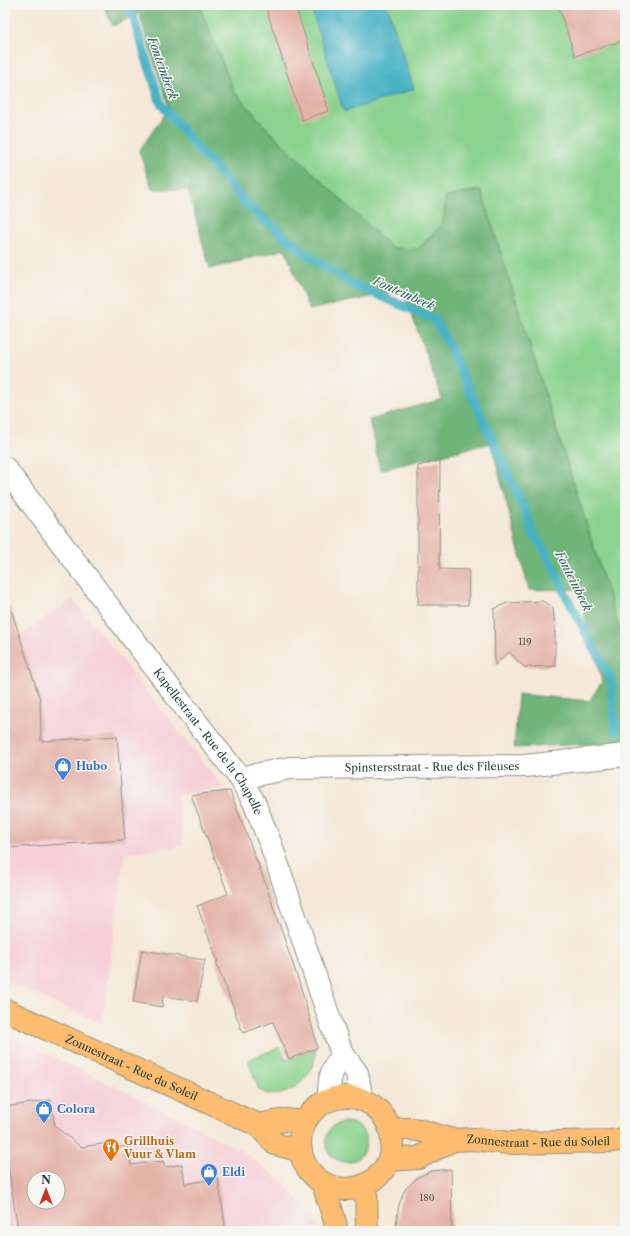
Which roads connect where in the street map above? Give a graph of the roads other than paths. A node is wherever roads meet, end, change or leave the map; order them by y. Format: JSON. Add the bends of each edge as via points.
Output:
{"nodes":[{"id":1,"x":5,"y":468,"type":"edge"},
{"id":2,"x":625,"y":755,"type":"edge"},
{"id":3,"x":240,"y":778,"type":"junction"},
{"id":4,"x":5,"y":1010,"type":"edge"},
{"id":5,"x":342,"y":1053,"type":"junction"},
{"id":6,"x":362,"y":1100,"type":"junction"},
{"id":7,"x":328,"y":1101,"type":"junction"},
{"id":8,"x":305,"y":1122,"type":"junction"},
{"id":9,"x":258,"y":1125,"type":"junction"},
{"id":10,"x":390,"y":1129,"type":"junction"},
{"id":11,"x":625,"y":1139,"type":"edge"},
{"id":12,"x":453,"y":1140,"type":"junction"},
{"id":13,"x":300,"y":1151,"type":"junction"},
{"id":14,"x":389,"y":1160,"type":"junction"},
{"id":15,"x":323,"y":1184,"type":"junction"},
{"id":16,"x":366,"y":1185,"type":"junction"},
{"id":17,"x":338,"y":1231,"type":"edge"},
{"id":18,"x":367,"y":1231,"type":"edge"}],
"edges":[{"from":1,"to":3,"type":"street","name":"Kapellestraat - Rue de la Chapelle"},
{"from":2,"to":3,"type":"street","name":"Spinstersstraat - Rue des Fileuses","via":[[525,766],[290,768]]},
{"from":3,"to":5,"type":"street","name":"Kapellestraat - Rue de la Chapelle","via":[[254,802],[271,845]]},
{"from":4,"to":9,"type":"main road","name":"Zonnestraat - Rue du Soleil"},
{"from":5,"to":6,"type":"street","name":"Kapellestraat - Rue de la Chapelle","via":[[357,1073]]},
{"from":5,"to":7,"type":"street","via":[[332,1072]]},
{"from":6,"to":7,"type":"main road","via":[[339,1097]]},
{"from":6,"to":10,"type":"main road","via":[[374,1106]]},
{"from":7,"to":8,"type":"main road","via":[[311,1113]]},
{"from":8,"to":9,"type":"main road","via":[[286,1120]]},
{"from":8,"to":13,"type":"main road","via":[[301,1131]]},
{"from":9,"to":13,"type":"main road","name":"Zonnestraat - Rue du Soleil","via":[[275,1144]]},
{"from":10,"to":12,"type":"main road","name":"Zonnestraat - Rue du Soleil","via":[[419,1130]]},
{"from":10,"to":14,"type":"main road","via":[[392,1150]]},
{"from":11,"to":12,"type":"main road","name":"Zonnestraat - Rue du Soleil","via":[[510,1143],[473,1139]]},
{"from":12,"to":14,"type":"main road","name":"Zonnestraat - Rue du Soleil","via":[[418,1158]]},
{"from":13,"to":15,"type":"main road","via":[[308,1170]]},
{"from":14,"to":16,"type":"main road","via":[[380,1175]]},
{"from":15,"to":16,"type":"main road","via":[[337,1189],[352,1189]]},
{"from":15,"to":17,"type":"main road"},
{"from":16,"to":18,"type":"main road"}]}
